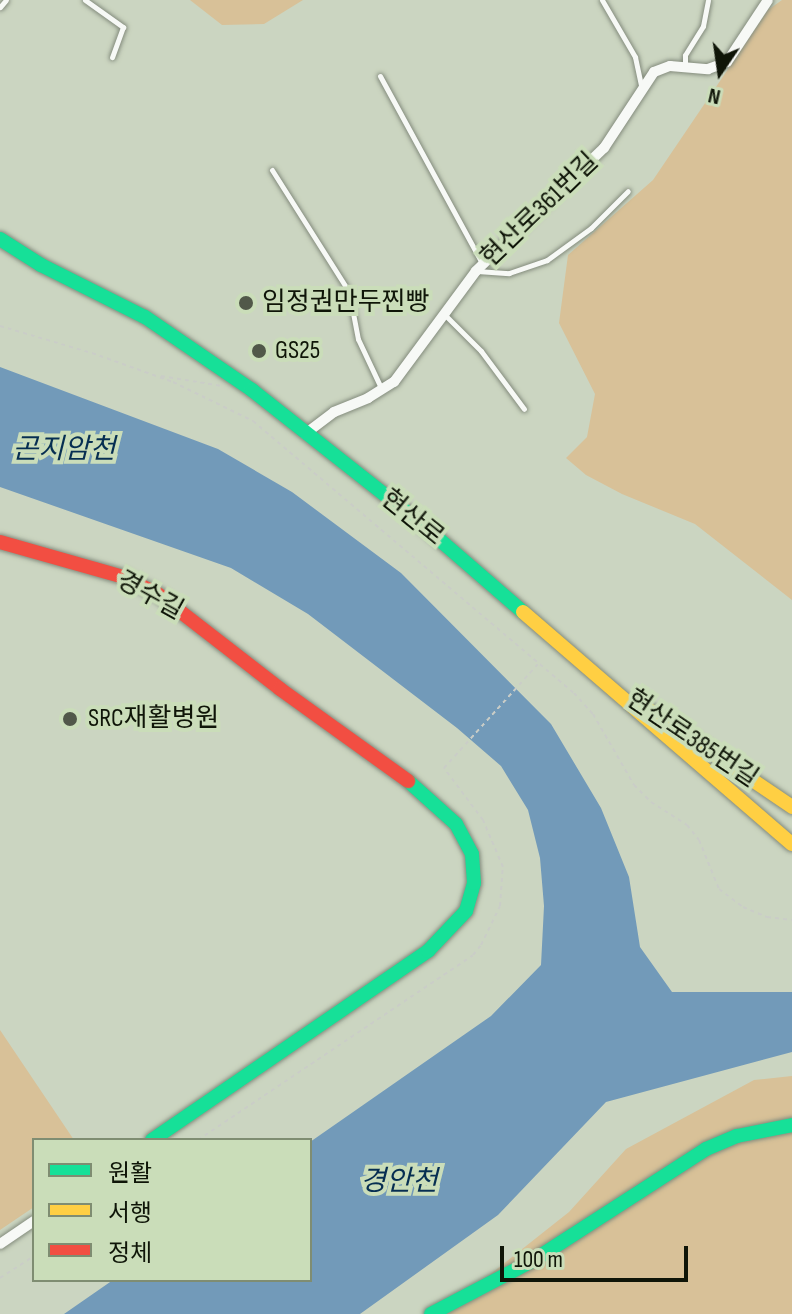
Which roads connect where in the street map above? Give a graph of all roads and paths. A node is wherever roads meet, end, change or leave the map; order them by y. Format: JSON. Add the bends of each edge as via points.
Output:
{"nodes":[{"id":1,"x":6,"y":0,"type":"edge"},
{"id":2,"x":85,"y":0,"type":"edge"},
{"id":3,"x":602,"y":0,"type":"edge"},
{"id":4,"x":708,"y":0,"type":"edge"},
{"id":5,"x":768,"y":0,"type":"edge"},
{"id":6,"x":0,"y":7,"type":"edge"},
{"id":7,"x":112,"y":57,"type":"dead end"},
{"id":8,"x":684,"y":68,"type":"junction"},
{"id":9,"x":380,"y":76,"type":"dead end"},
{"id":10,"x":642,"y":90,"type":"junction"},
{"id":11,"x":272,"y":170,"type":"dead end"},
{"id":12,"x":628,"y":191,"type":"dead end"},
{"id":13,"x":0,"y":239,"type":"edge"},
{"id":14,"x":479,"y":268,"type":"junction"},
{"id":15,"x":445,"y":315,"type":"junction"},
{"id":16,"x":0,"y":326,"type":"edge"},
{"id":17,"x":153,"y":375,"type":"junction"},
{"id":18,"x":382,"y":390,"type":"junction"},
{"id":19,"x":232,"y":391,"type":"dead end"},
{"id":20,"x":524,"y":409,"type":"dead end"},
{"id":21,"x":305,"y":434,"type":"junction"},
{"id":22,"x":0,"y":542,"type":"edge"},
{"id":23,"x":538,"y":663,"type":"junction"},
{"id":24,"x":593,"y":672,"type":"junction"},
{"id":25,"x":449,"y":762,"type":"dead end"},
{"id":26,"x":792,"y":807,"type":"edge"},
{"id":27,"x":792,"y":844,"type":"edge"},
{"id":28,"x":792,"y":920,"type":"edge"},
{"id":29,"x":473,"y":955,"type":"dead end"},
{"id":30,"x":792,"y":1125,"type":"edge"},
{"id":31,"x":155,"y":1138,"type":"edge"},
{"id":32,"x":201,"y":1138,"type":"edge"},
{"id":33,"x":32,"y":1222,"type":"edge"},
{"id":34,"x":0,"y":1244,"type":"edge"},
{"id":35,"x":32,"y":1257,"type":"edge"},
{"id":36,"x":0,"y":1278,"type":"edge"},
{"id":37,"x":431,"y":1314,"type":"edge"}],
"edges":[{"from":1,"to":6,"type":"lane"},
{"from":2,"to":7,"type":"lane","via":[[123,27]]},
{"from":3,"to":10,"type":"lane","via":[[635,57]]},
{"from":4,"to":8,"type":"lane"},
{"from":5,"to":8,"type":"street","name":"현산로361번길","via":[[727,62],[708,69]]},
{"from":8,"to":10,"type":"street","name":"현산로361번길","via":[[654,72]]},
{"from":9,"to":14,"type":"lane"},
{"from":10,"to":14,"type":"street","name":"현산로361번길","via":[[604,148]]},
{"from":11,"to":18,"type":"lane","via":[[349,292],[358,339]]},
{"from":12,"to":14,"type":"lane","via":[[591,228],[547,260],[509,273]]},
{"from":13,"to":21,"type":"street","name":"현산로","via":[[183,341]]},
{"from":14,"to":15,"type":"street","name":"현산로361번길"},
{"from":15,"to":18,"type":"street","name":"현산로361번길","via":[[405,369]]},
{"from":15,"to":20,"type":"lane","via":[[490,360]]},
{"from":16,"to":17,"type":"path"},
{"from":17,"to":19,"type":"path"},
{"from":17,"to":23,"type":"path","via":[[253,421]]},
{"from":18,"to":21,"type":"street","name":"현산로361번길","via":[[334,412]]},
{"from":21,"to":24,"type":"street","name":"현산로","via":[[418,521]]},
{"from":22,"to":31,"type":"street","name":"경수길","via":[[124,577],[159,595],[424,792],[456,824],[472,854],[474,883],[466,911],[428,951]]},
{"from":23,"to":25,"type":"path"},
{"from":23,"to":28,"type":"path","via":[[593,714],[634,785],[687,825],[699,840],[719,889],[743,907]]},
{"from":24,"to":26,"type":"street","name":"현산로385번길"},
{"from":24,"to":27,"type":"street","name":"현산로"},
{"from":29,"to":32,"type":"path"},
{"from":30,"to":37,"type":"street","via":[[737,1136],[706,1149],[534,1260]]},
{"from":33,"to":34,"type":"street"},
{"from":35,"to":36,"type":"path"}]}
